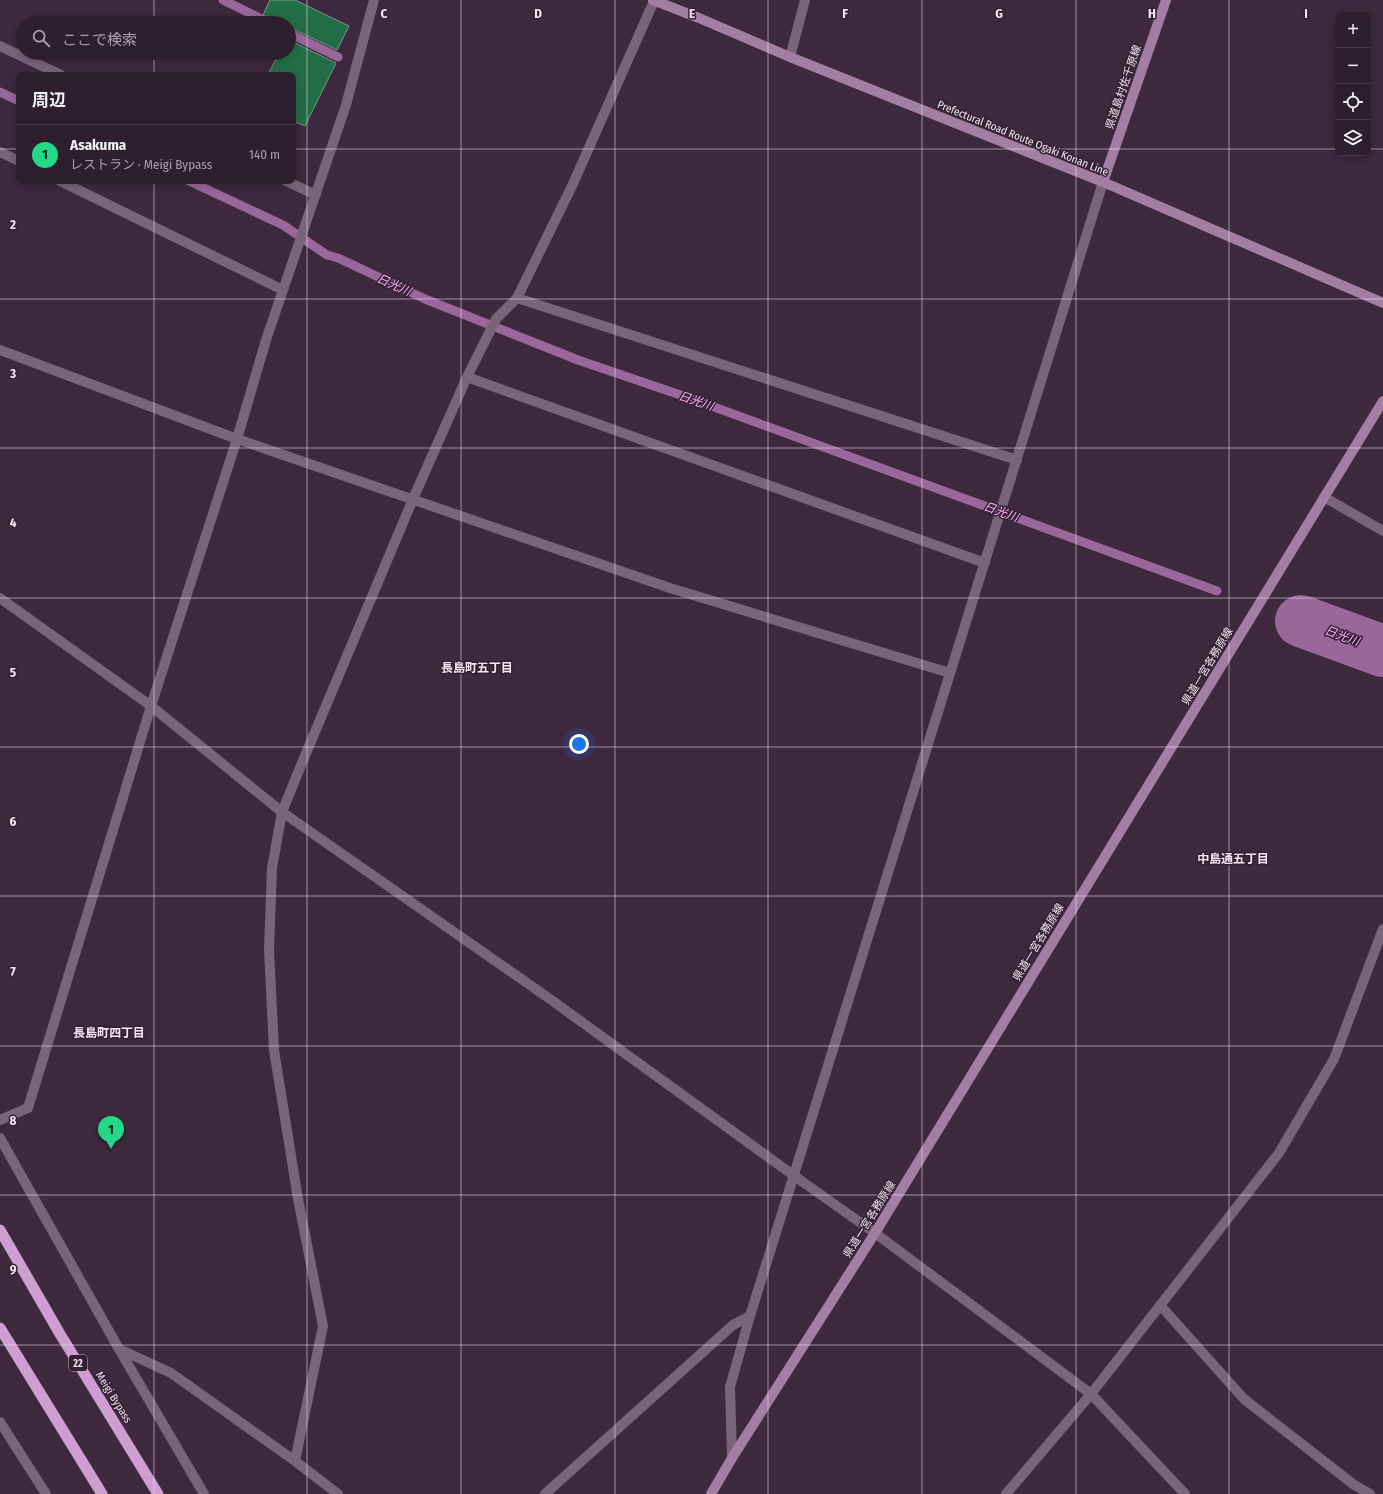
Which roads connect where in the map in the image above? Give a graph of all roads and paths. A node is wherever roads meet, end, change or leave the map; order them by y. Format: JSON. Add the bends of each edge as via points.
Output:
{"nodes":[{"id":1,"x":374,"y":0,"type":"edge"},
{"id":2,"x":653,"y":0,"type":"edge"},
{"id":3,"x":805,"y":0,"type":"edge"},
{"id":4,"x":1166,"y":0,"type":"edge"},
{"id":5,"x":0,"y":46,"type":"edge"},
{"id":6,"x":16,"y":54,"type":"edge"},
{"id":7,"x":790,"y":57,"type":"junction"},
{"id":8,"x":29,"y":60,"type":"edge"},
{"id":9,"x":55,"y":72,"type":"edge"},
{"id":10,"x":0,"y":152,"type":"edge"},
{"id":11,"x":16,"y":160,"type":"edge"},
{"id":12,"x":1103,"y":182,"type":"junction"},
{"id":13,"x":66,"y":184,"type":"edge"},
{"id":14,"x":291,"y":184,"type":"edge"},
{"id":15,"x":314,"y":199,"type":"junction"},
{"id":16,"x":283,"y":290,"type":"junction"},
{"id":17,"x":517,"y":298,"type":"junction"},
{"id":18,"x":1383,"y":303,"type":"edge"},
{"id":19,"x":0,"y":350,"type":"edge"},
{"id":20,"x":467,"y":377,"type":"junction"},
{"id":21,"x":1383,"y":401,"type":"edge"},
{"id":22,"x":237,"y":439,"type":"junction"},
{"id":23,"x":1017,"y":460,"type":"junction"},
{"id":24,"x":1324,"y":497,"type":"junction"},
{"id":25,"x":413,"y":499,"type":"junction"},
{"id":26,"x":1383,"y":531,"type":"edge"},
{"id":27,"x":985,"y":563,"type":"junction"},
{"id":28,"x":0,"y":598,"type":"edge"},
{"id":29,"x":950,"y":673,"type":"junction"},
{"id":30,"x":151,"y":706,"type":"junction"},
{"id":31,"x":282,"y":812,"type":"junction"},
{"id":32,"x":1383,"y":929,"type":"edge"},
{"id":33,"x":0,"y":1120,"type":"edge"},
{"id":34,"x":0,"y":1138,"type":"edge"},
{"id":35,"x":793,"y":1175,"type":"junction"},
{"id":36,"x":0,"y":1230,"type":"edge"},
{"id":37,"x":875,"y":1233,"type":"junction"},
{"id":38,"x":1160,"y":1305,"type":"junction"},
{"id":39,"x":750,"y":1316,"type":"junction"},
{"id":40,"x":0,"y":1328,"type":"edge"},
{"id":41,"x":119,"y":1349,"type":"junction"},
{"id":42,"x":1090,"y":1394,"type":"junction"},
{"id":43,"x":0,"y":1422,"type":"edge"},
{"id":44,"x":732,"y":1458,"type":"junction"},
{"id":45,"x":295,"y":1461,"type":"junction"},
{"id":46,"x":46,"y":1494,"type":"edge"},
{"id":47,"x":102,"y":1494,"type":"edge"},
{"id":48,"x":158,"y":1494,"type":"edge"},
{"id":49,"x":204,"y":1494,"type":"edge"},
{"id":50,"x":338,"y":1494,"type":"edge"},
{"id":51,"x":545,"y":1494,"type":"edge"},
{"id":52,"x":711,"y":1494,"type":"edge"},
{"id":53,"x":1006,"y":1494,"type":"edge"},
{"id":54,"x":1185,"y":1494,"type":"edge"},
{"id":55,"x":1370,"y":1494,"type":"edge"}],
"edges":[{"from":1,"to":15,"type":"street","via":[[346,105]]},
{"from":2,"to":7,"type":"main road","name":"Prefectural Road Route Ogaki Konan Line"},
{"from":2,"to":17,"type":"street","via":[[572,186]]},
{"from":3,"to":7,"type":"street"},
{"from":4,"to":12,"type":"main road","name":"県道島村佐千原線"},
{"from":5,"to":6,"type":"street"},
{"from":7,"to":12,"type":"main road","name":"Prefectural Road Route Ogaki Konan Line"},
{"from":8,"to":9,"type":"street"},
{"from":10,"to":11,"type":"street"},
{"from":12,"to":18,"type":"main road","name":"Prefectural Road Route Ogaki Konan Line"},
{"from":12,"to":23,"type":"street"},
{"from":13,"to":16,"type":"street"},
{"from":14,"to":15,"type":"street"},
{"from":15,"to":16,"type":"street"},
{"from":16,"to":22,"type":"street"},
{"from":17,"to":20,"type":"street","via":[[496,319]]},
{"from":17,"to":23,"type":"street"},
{"from":19,"to":22,"type":"street"},
{"from":20,"to":25,"type":"street"},
{"from":20,"to":27,"type":"street"},
{"from":21,"to":24,"type":"main road","name":"県道一宮各務原線"},
{"from":22,"to":25,"type":"street"},
{"from":22,"to":30,"type":"street"},
{"from":23,"to":27,"type":"street"},
{"from":24,"to":26,"type":"street"},
{"from":24,"to":37,"type":"main road","name":"県道一宮各務原線"},
{"from":25,"to":29,"type":"street","via":[[670,588]]},
{"from":25,"to":31,"type":"street"},
{"from":27,"to":29,"type":"street"},
{"from":28,"to":30,"type":"street"},
{"from":29,"to":35,"type":"street"},
{"from":30,"to":31,"type":"street"},
{"from":30,"to":33,"type":"street","via":[[28,1108]]},
{"from":31,"to":35,"type":"street","via":[[550,999]]},
{"from":31,"to":45,"type":"street","via":[[272,868],[269,950],[274,1050],[298,1199],[323,1326]]},
{"from":32,"to":38,"type":"street","via":[[1334,1059],[1279,1153]]},
{"from":34,"to":41,"type":"street"},
{"from":35,"to":37,"type":"street"},
{"from":35,"to":39,"type":"street"},
{"from":36,"to":48,"type":"highway","name":"Meigi Bypass","number":"22"},
{"from":37,"to":42,"type":"street"},
{"from":37,"to":44,"type":"main road","name":"県道一宮各務原線"},
{"from":38,"to":42,"type":"street"},
{"from":38,"to":55,"type":"street","via":[[1244,1399],[1353,1484]]},
{"from":39,"to":44,"type":"street","via":[[730,1387]]},
{"from":39,"to":51,"type":"street","via":[[733,1325]]},
{"from":40,"to":47,"type":"highway"},
{"from":41,"to":45,"type":"street","via":[[171,1373]]},
{"from":41,"to":49,"type":"street"},
{"from":42,"to":53,"type":"street"},
{"from":42,"to":54,"type":"street"},
{"from":43,"to":46,"type":"street"},
{"from":44,"to":52,"type":"main road","name":"県道一宮各務原線"},
{"from":45,"to":50,"type":"street"}]}
